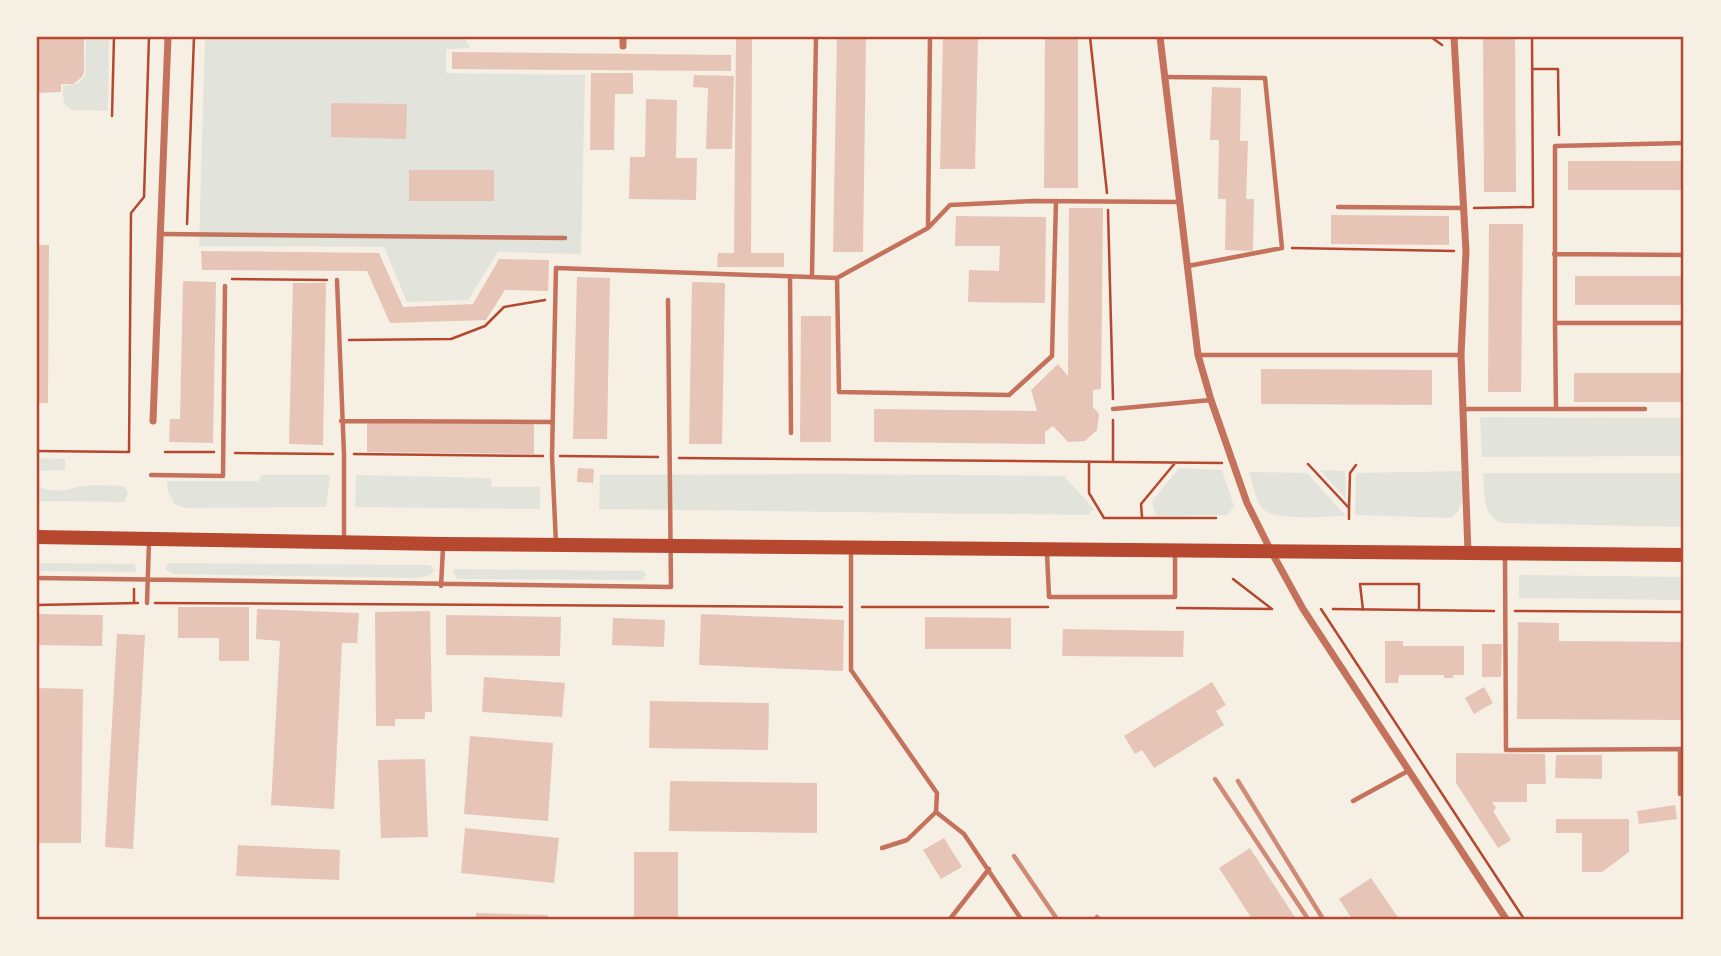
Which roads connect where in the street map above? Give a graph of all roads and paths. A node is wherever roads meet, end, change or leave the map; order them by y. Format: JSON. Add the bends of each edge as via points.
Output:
{"nodes":[{"id":1,"x":114,"y":37,"type":"edge"},
{"id":2,"x":149,"y":37,"type":"edge"},
{"id":3,"x":168,"y":37,"type":"edge"},
{"id":4,"x":194,"y":37,"type":"edge"},
{"id":5,"x":623,"y":37,"type":"edge"},
{"id":6,"x":816,"y":37,"type":"edge"},
{"id":7,"x":930,"y":37,"type":"edge"},
{"id":8,"x":1090,"y":37,"type":"edge"},
{"id":9,"x":1160,"y":37,"type":"edge"},
{"id":10,"x":1454,"y":37,"type":"edge"},
{"id":11,"x":1532,"y":37,"type":"edge"},
{"id":12,"x":623,"y":46,"type":"dead end"},
{"id":13,"x":1532,"y":69,"type":"junction"},
{"id":14,"x":1166,"y":77,"type":"junction"},
{"id":15,"x":112,"y":116,"type":"dead end"},
{"id":16,"x":1684,"y":143,"type":"edge"},
{"id":17,"x":1560,"y":146,"type":"junction"},
{"id":18,"x":1056,"y":201,"type":"junction"},
{"id":19,"x":1108,"y":202,"type":"junction"},
{"id":20,"x":1180,"y":202,"type":"junction"},
{"id":21,"x":1338,"y":207,"type":"dead end"},
{"id":22,"x":1464,"y":208,"type":"junction"},
{"id":23,"x":928,"y":228,"type":"junction"},
{"id":24,"x":160,"y":234,"type":"junction"},
{"id":25,"x":186,"y":234,"type":"junction"},
{"id":26,"x":565,"y":238,"type":"dead end"},
{"id":27,"x":1282,"y":248,"type":"junction"},
{"id":28,"x":1466,"y":251,"type":"junction"},
{"id":29,"x":1554,"y":254,"type":"junction"},
{"id":30,"x":1684,"y":255,"type":"edge"},
{"id":31,"x":1188,"y":266,"type":"junction"},
{"id":32,"x":812,"y":276,"type":"junction"},
{"id":33,"x":790,"y":277,"type":"junction"},
{"id":34,"x":836,"y":278,"type":"junction"},
{"id":35,"x":337,"y":280,"type":"joint"},
{"id":36,"x":225,"y":286,"type":"joint"},
{"id":37,"x":555,"y":298,"type":"junction"},
{"id":38,"x":668,"y":300,"type":"dead end"},
{"id":39,"x":1555,"y":323,"type":"junction"},
{"id":40,"x":1684,"y":323,"type":"edge"},
{"id":41,"x":339,"y":340,"type":"junction"},
{"id":42,"x":1198,"y":355,"type":"junction"},
{"id":43,"x":1461,"y":355,"type":"junction"},
{"id":44,"x":1211,"y":400,"type":"junction"},
{"id":45,"x":1113,"y":409,"type":"junction"},
{"id":46,"x":1463,"y":409,"type":"junction"},
{"id":47,"x":1556,"y":409,"type":"junction"},
{"id":48,"x":1644,"y":409,"type":"dead end"},
{"id":49,"x":153,"y":421,"type":"dead end"},
{"id":50,"x":341,"y":421,"type":"junction"},
{"id":51,"x":552,"y":422,"type":"junction"},
{"id":52,"x":791,"y":433,"type":"dead end"},
{"id":53,"x":37,"y":450,"type":"edge"},
{"id":54,"x":165,"y":452,"type":"dead end"},
{"id":55,"x":223,"y":453,"type":"junction"},
{"id":56,"x":344,"y":454,"type":"junction"},
{"id":57,"x":552,"y":456,"type":"junction"},
{"id":58,"x":669,"y":457,"type":"junction"},
{"id":59,"x":1089,"y":462,"type":"junction"},
{"id":60,"x":1114,"y":462,"type":"junction"},
{"id":61,"x":1175,"y":463,"type":"junction"},
{"id":62,"x":1224,"y":463,"type":"dead end"},
{"id":63,"x":1308,"y":464,"type":"dead end"},
{"id":64,"x":1356,"y":465,"type":"dead end"},
{"id":65,"x":151,"y":475,"type":"dead end"},
{"id":66,"x":1349,"y":508,"type":"junction"},
{"id":67,"x":1216,"y":517,"type":"dead end"},
{"id":68,"x":1142,"y":518,"type":"junction"},
{"id":69,"x":1349,"y":519,"type":"dead end"},
{"id":70,"x":37,"y":537,"type":"edge"},
{"id":71,"x":149,"y":539,"type":"junction"},
{"id":72,"x":344,"y":542,"type":"junction"},
{"id":73,"x":443,"y":544,"type":"junction"},
{"id":74,"x":556,"y":545,"type":"junction"},
{"id":75,"x":670,"y":546,"type":"junction"},
{"id":76,"x":851,"y":547,"type":"junction"},
{"id":77,"x":1047,"y":549,"type":"junction"},
{"id":78,"x":1175,"y":550,"type":"junction"},
{"id":79,"x":1271,"y":551,"type":"junction"},
{"id":80,"x":1468,"y":553,"type":"junction"},
{"id":81,"x":1505,"y":553,"type":"junction"},
{"id":82,"x":1684,"y":555,"type":"edge"},
{"id":83,"x":37,"y":578,"type":"edge"},
{"id":84,"x":1233,"y":579,"type":"dead end"},
{"id":85,"x":148,"y":580,"type":"junction"},
{"id":86,"x":441,"y":586,"type":"junction"},
{"id":87,"x":148,"y":603,"type":"junction"},
{"id":88,"x":37,"y":605,"type":"edge"},
{"id":89,"x":851,"y":607,"type":"junction"},
{"id":90,"x":1049,"y":607,"type":"dead end"},
{"id":91,"x":1175,"y":608,"type":"dead end"},
{"id":92,"x":1321,"y":609,"type":"dead end"},
{"id":93,"x":1363,"y":610,"type":"dead end"},
{"id":94,"x":1419,"y":610,"type":"dead end"},
{"id":95,"x":1409,"y":771,"type":"junction"},
{"id":96,"x":1684,"y":794,"type":"edge"},
{"id":97,"x":1353,"y":802,"type":"dead end"},
{"id":98,"x":936,"y":812,"type":"junction"},
{"id":99,"x":882,"y":848,"type":"dead end"},
{"id":100,"x":989,"y":869,"type":"junction"},
{"id":101,"x":950,"y":919,"type":"edge"},
{"id":102,"x":1021,"y":919,"type":"edge"},
{"id":103,"x":1506,"y":919,"type":"edge"},
{"id":104,"x":1524,"y":919,"type":"edge"}],
"edges":[{"from":1,"to":15,"type":"path"},
{"from":2,"to":53,"type":"path","via":[[144,197],[131,213],[129,452]]},
{"from":3,"to":24,"type":"street"},
{"from":4,"to":25,"type":"path"},
{"from":5,"to":12,"type":"street"},
{"from":6,"to":32,"type":"lane"},
{"from":7,"to":23,"type":"lane"},
{"from":8,"to":19,"type":"path"},
{"from":9,"to":14,"type":"street"},
{"from":10,"to":22,"type":"street"},
{"from":11,"to":13,"type":"path"},
{"from":13,"to":17,"type":"path","via":[[1558,69]]},
{"from":13,"to":22,"type":"path","via":[[1533,207]]},
{"from":14,"to":20,"type":"street"},
{"from":14,"to":27,"type":"lane","via":[[1265,78]]},
{"from":16,"to":17,"type":"lane"},
{"from":17,"to":29,"type":"lane","via":[[1555,146]]},
{"from":18,"to":19,"type":"lane"},
{"from":18,"to":23,"type":"lane","via":[[950,205]]},
{"from":18,"to":34,"type":"lane","via":[[1052,356],[1009,395],[839,392]]},
{"from":19,"to":20,"type":"lane"},
{"from":19,"to":45,"type":"path"},
{"from":20,"to":31,"type":"street"},
{"from":21,"to":22,"type":"lane"},
{"from":22,"to":28,"type":"street"},
{"from":23,"to":34,"type":"lane"},
{"from":24,"to":25,"type":"lane"},
{"from":24,"to":49,"type":"street"},
{"from":25,"to":26,"type":"lane"},
{"from":27,"to":28,"type":"path"},
{"from":27,"to":31,"type":"lane"},
{"from":28,"to":43,"type":"street"},
{"from":29,"to":30,"type":"lane"},
{"from":29,"to":39,"type":"lane"},
{"from":31,"to":42,"type":"street"},
{"from":32,"to":33,"type":"lane"},
{"from":32,"to":34,"type":"lane"},
{"from":33,"to":37,"type":"lane","via":[[556,268]]},
{"from":33,"to":52,"type":"lane"},
{"from":35,"to":36,"type":"path","via":[[225,279]]},
{"from":35,"to":41,"type":"lane"},
{"from":36,"to":55,"type":"lane"},
{"from":37,"to":41,"type":"path","via":[[504,307],[485,326],[452,339]]},
{"from":37,"to":51,"type":"lane"},
{"from":38,"to":58,"type":"lane"},
{"from":39,"to":40,"type":"lane"},
{"from":39,"to":47,"type":"lane"},
{"from":41,"to":50,"type":"lane"},
{"from":42,"to":43,"type":"lane"},
{"from":42,"to":44,"type":"street"},
{"from":43,"to":46,"type":"street"},
{"from":44,"to":45,"type":"lane"},
{"from":44,"to":79,"type":"street","via":[[1247,503]]},
{"from":45,"to":60,"type":"path"},
{"from":46,"to":47,"type":"lane"},
{"from":46,"to":80,"type":"street"},
{"from":47,"to":48,"type":"lane"},
{"from":50,"to":51,"type":"lane"},
{"from":50,"to":56,"type":"lane"},
{"from":51,"to":57,"type":"lane"},
{"from":54,"to":55,"type":"path"},
{"from":55,"to":56,"type":"path"},
{"from":55,"to":65,"type":"lane","via":[[223,477]]},
{"from":56,"to":57,"type":"path"},
{"from":56,"to":72,"type":"lane"},
{"from":57,"to":58,"type":"path"},
{"from":57,"to":74,"type":"lane"},
{"from":58,"to":59,"type":"path"},
{"from":58,"to":75,"type":"lane"},
{"from":59,"to":60,"type":"path"},
{"from":59,"to":68,"type":"path","via":[[1089,493],[1104,518]]},
{"from":60,"to":61,"type":"path"},
{"from":61,"to":62,"type":"path"},
{"from":61,"to":68,"type":"path","via":[[1141,504]]},
{"from":63,"to":66,"type":"path"},
{"from":64,"to":66,"type":"path","via":[[1349,472]]},
{"from":66,"to":69,"type":"path"},
{"from":67,"to":68,"type":"path"},
{"from":70,"to":71,"type":"main road"},
{"from":71,"to":72,"type":"main road"},
{"from":71,"to":85,"type":"lane"},
{"from":72,"to":73,"type":"main road"},
{"from":73,"to":74,"type":"main road"},
{"from":73,"to":86,"type":"lane"},
{"from":74,"to":75,"type":"main road"},
{"from":75,"to":76,"type":"main road"},
{"from":75,"to":86,"type":"lane","via":[[671,587]]},
{"from":76,"to":77,"type":"main road"},
{"from":76,"to":89,"type":"lane"},
{"from":77,"to":78,"type":"main road"},
{"from":77,"to":78,"type":"lane","via":[[1049,597],[1175,597]]},
{"from":78,"to":79,"type":"main road"},
{"from":79,"to":80,"type":"main road"},
{"from":79,"to":95,"type":"street","via":[[1303,609]]},
{"from":80,"to":81,"type":"main road"},
{"from":81,"to":82,"type":"main road"},
{"from":81,"to":96,"type":"lane","via":[[1506,750],[1680,749],[1680,794]]},
{"from":83,"to":85,"type":"lane"},
{"from":84,"to":91,"type":"path","via":[[1272,609]]},
{"from":85,"to":86,"type":"lane"},
{"from":85,"to":87,"type":"lane"},
{"from":87,"to":88,"type":"path"},
{"from":87,"to":89,"type":"path"},
{"from":89,"to":90,"type":"path"},
{"from":89,"to":98,"type":"lane","via":[[851,670],[937,793]]},
{"from":92,"to":104,"type":"path"},
{"from":93,"to":94,"type":"path","via":[[1360,584],[1419,584]]},
{"from":95,"to":97,"type":"lane"},
{"from":95,"to":103,"type":"street"},
{"from":98,"to":99,"type":"lane","via":[[907,840]]},
{"from":98,"to":100,"type":"lane","via":[[964,834]]},
{"from":100,"to":101,"type":"lane"},
{"from":100,"to":102,"type":"lane"}]}
